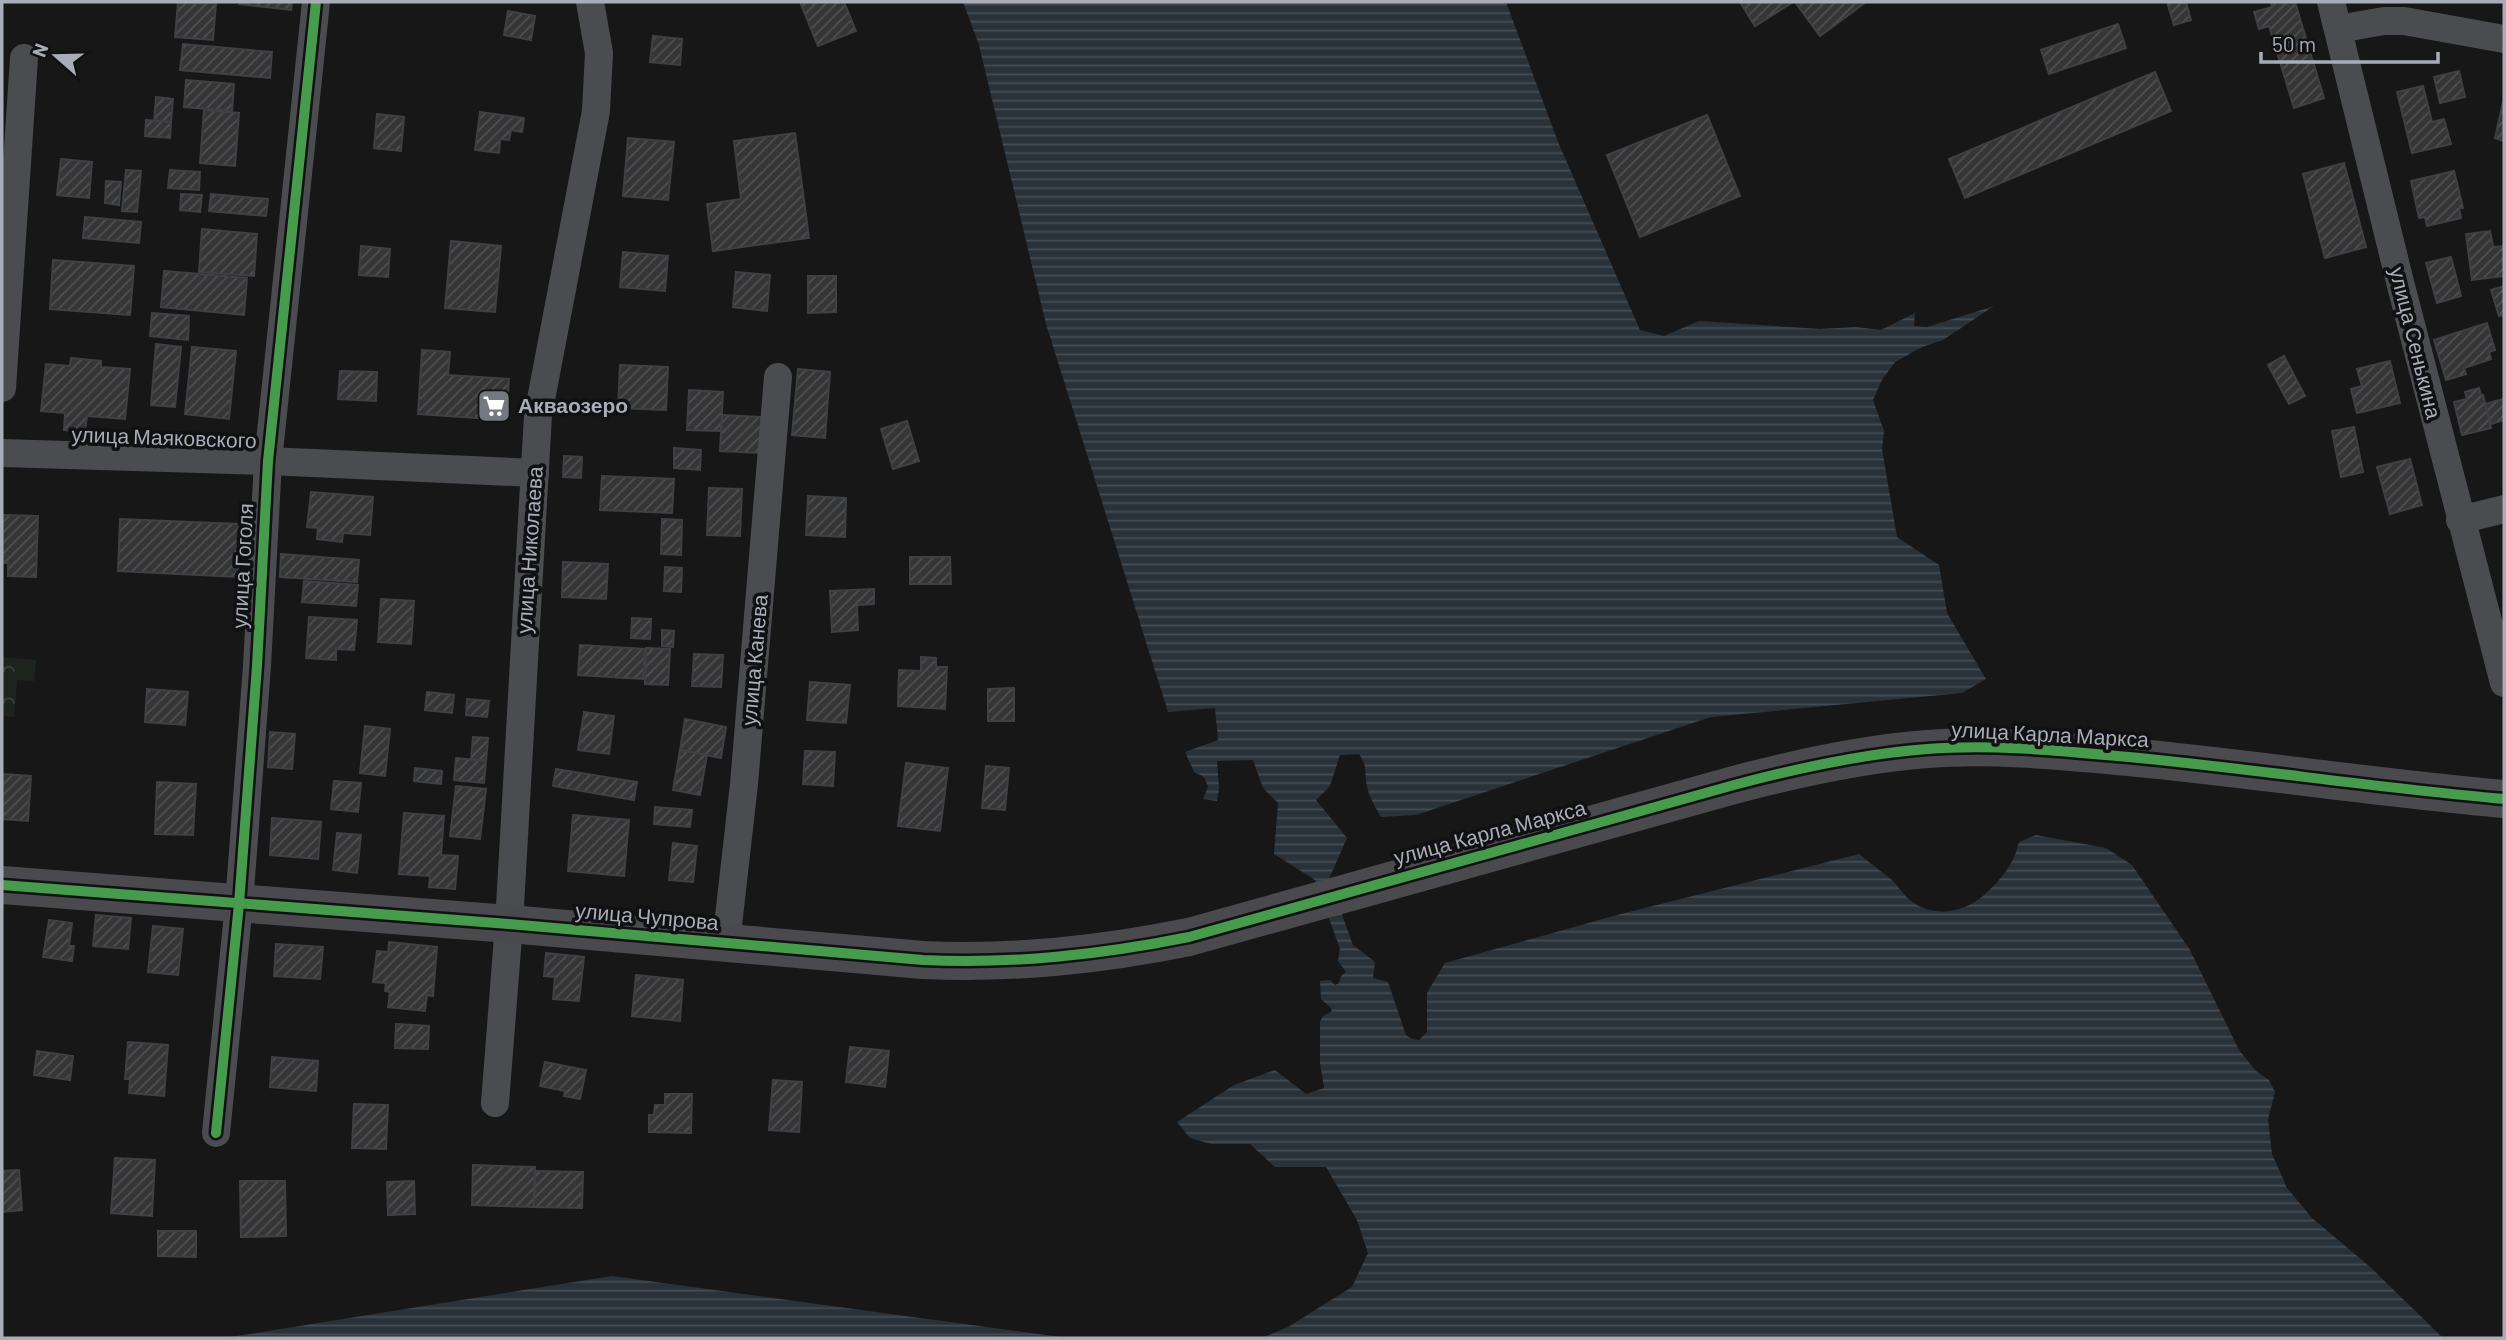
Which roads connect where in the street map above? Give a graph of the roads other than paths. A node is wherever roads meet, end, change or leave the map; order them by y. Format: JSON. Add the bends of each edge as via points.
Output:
{"nodes":[{"id":1,"x":316,"y":2,"type":"edge"},
{"id":2,"x":590,"y":2,"type":"edge"},
{"id":3,"x":2331,"y":2,"type":"edge"},
{"id":4,"x":2338,"y":29,"type":"junction"},
{"id":5,"x":2504,"y":39,"type":"edge"},
{"id":6,"x":23,"y":58,"type":"dead end"},
{"id":7,"x":778,"y":377,"type":"dead end"},
{"id":8,"x":2,"y":388,"type":"edge"},
{"id":9,"x":2,"y":453,"type":"edge"},
{"id":10,"x":268,"y":461,"type":"junction"},
{"id":11,"x":534,"y":473,"type":"junction"},
{"id":12,"x":2504,"y":509,"type":"edge"},
{"id":13,"x":2460,"y":520,"type":"junction"},
{"id":14,"x":2495,"y":610,"type":"edge"},
{"id":15,"x":2504,"y":683,"type":"edge"},
{"id":16,"x":2504,"y":799,"type":"edge"},
{"id":17,"x":2,"y":886,"type":"edge"},
{"id":18,"x":239,"y":904,"type":"junction"},
{"id":19,"x":1284,"y":909,"type":"joint"},
{"id":20,"x":509,"y":924,"type":"junction"},
{"id":21,"x":726,"y":943,"type":"junction"},
{"id":22,"x":495,"y":1103,"type":"dead end"},
{"id":23,"x":216,"y":1133,"type":"dead end"}],
"edges":[{"from":1,"to":10,"type":"street","name":"улица Гоголя"},
{"from":2,"to":11,"type":"street","name":"улица Николаева","via":[[599,53],[596,111],[538,415]]},
{"from":3,"to":4,"type":"street","name":"улица Сенькина"},
{"from":4,"to":5,"type":"street","via":[[2404,20]]},
{"from":4,"to":13,"type":"street","name":"улица Сенькина"},
{"from":6,"to":8,"type":"street"},
{"from":7,"to":21,"type":"street","name":"улица Канева"},
{"from":9,"to":10,"type":"street","name":"улица Маяковского"},
{"from":10,"to":11,"type":"street","name":"улица Маяковского"},
{"from":10,"to":18,"type":"street","name":"улица Гоголя"},
{"from":11,"to":20,"type":"street","name":"улица Николаева"},
{"from":12,"to":13,"type":"street"},
{"from":13,"to":14,"type":"street","name":"улица Сенькина"},
{"from":14,"to":15,"type":"street","name":"улица Сенькина"},
{"from":16,"to":19,"type":"street","name":"улица Карла Маркса","via":[[2109,755],[1981,747],[1881,753],[1818,763]]},
{"from":17,"to":18,"type":"street","name":"улица Чупрова"},
{"from":18,"to":20,"type":"street","name":"улица Чупрова"},
{"from":18,"to":23,"type":"street","name":"улица Гоголя"},
{"from":19,"to":21,"type":"street","name":"улица Чупрова","via":[[1136,948],[1027,961],[923,960]]},
{"from":20,"to":21,"type":"street","name":"улица Чупрова"},
{"from":20,"to":22,"type":"street","name":"улица Николаева"}]}
